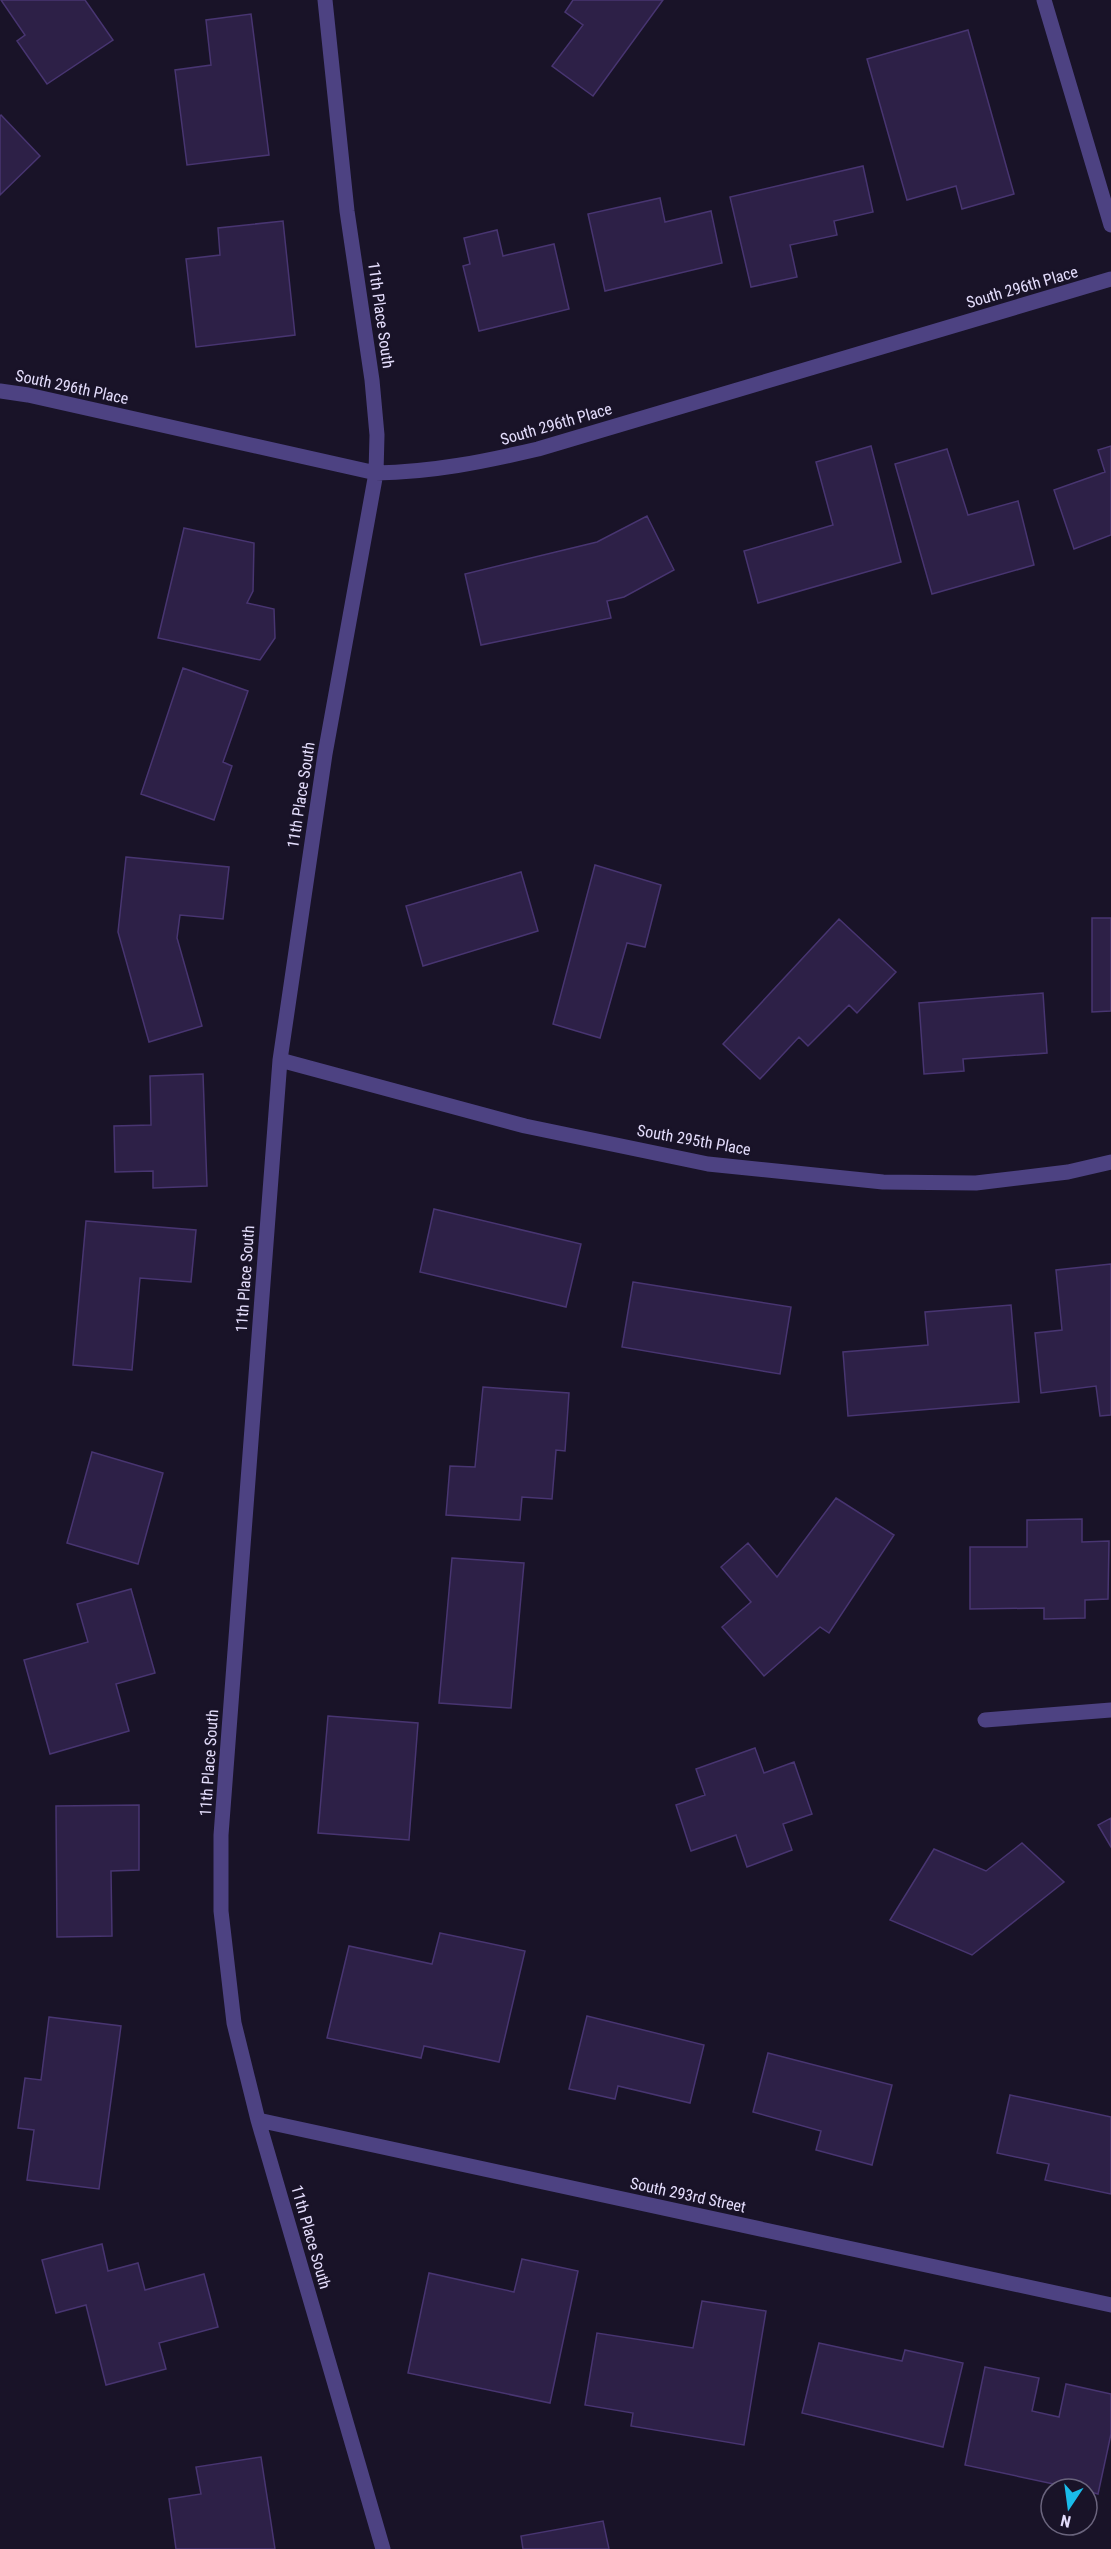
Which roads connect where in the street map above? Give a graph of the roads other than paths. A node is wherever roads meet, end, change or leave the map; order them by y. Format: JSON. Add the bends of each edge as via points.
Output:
{"nodes":[{"id":1,"x":325,"y":0,"type":"edge"},
{"id":2,"x":1044,"y":0,"type":"edge"},
{"id":3,"x":1111,"y":225,"type":"edge"},
{"id":4,"x":1111,"y":279,"type":"edge"},
{"id":5,"x":0,"y":391,"type":"edge"},
{"id":6,"x":376,"y":473,"type":"junction"},
{"id":7,"x":280,"y":1060,"type":"junction"},
{"id":8,"x":1111,"y":1162,"type":"edge"},
{"id":9,"x":1111,"y":1710,"type":"edge"},
{"id":10,"x":985,"y":1720,"type":"dead end"},
{"id":11,"x":258,"y":2120,"type":"junction"},
{"id":12,"x":1111,"y":2305,"type":"edge"},
{"id":13,"x":383,"y":2549,"type":"edge"}],
"edges":[{"from":1,"to":6,"type":"street","name":"11th Place South","via":[[347,211],[372,381]]},
{"from":2,"to":3,"type":"street"},
{"from":4,"to":6,"type":"street","name":"South 296th Place","via":[[537,449],[474,464]]},
{"from":5,"to":6,"type":"street","name":"South 296th Place"},
{"from":6,"to":7,"type":"street","name":"11th Place South","via":[[325,754]]},
{"from":7,"to":8,"type":"street","name":"South 295th Place","via":[[525,1126],[708,1164],[883,1182],[976,1183],[1068,1172]]},
{"from":7,"to":11,"type":"street","name":"11th Place South","via":[[221,1835],[221,1911],[234,2023]]},
{"from":9,"to":10,"type":"street"},
{"from":11,"to":12,"type":"street","name":"South 293rd Street"},
{"from":11,"to":13,"type":"street","name":"11th Place South"}]}
